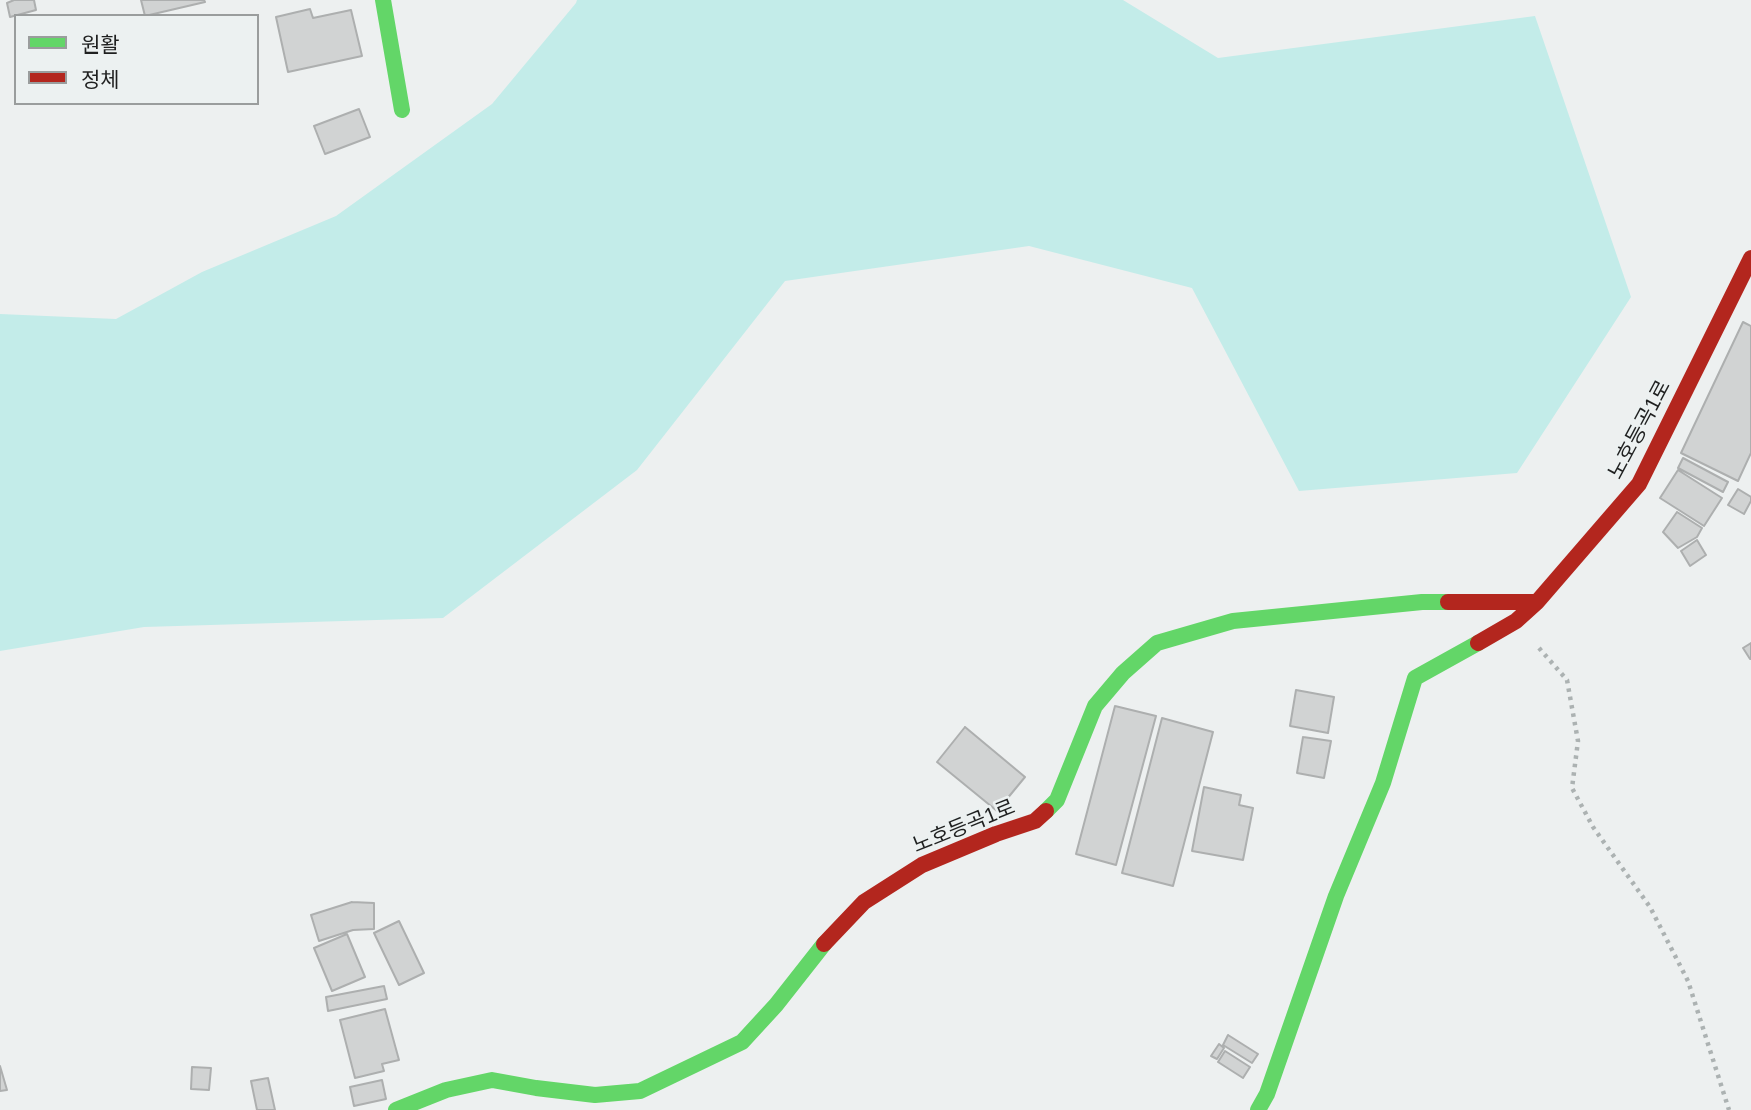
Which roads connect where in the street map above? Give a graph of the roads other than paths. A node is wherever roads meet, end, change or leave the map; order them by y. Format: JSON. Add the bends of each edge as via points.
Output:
{"nodes":[{"id":1,"x":383,"y":0,"type":"edge"},
{"id":2,"x":402,"y":110,"type":"dead end"},
{"id":3,"x":1751,"y":258,"type":"edge"},
{"id":4,"x":1537,"y":602,"type":"junction"},
{"id":5,"x":396,"y":1110,"type":"edge"},
{"id":6,"x":1258,"y":1110,"type":"edge"}],
"edges":[{"from":1,"to":2,"type":"street"},
{"from":3,"to":4,"type":"street","name":"노호등곡1로","via":[[1639,484]]},
{"from":4,"to":5,"type":"street","name":"노호등곡1로","via":[[1422,602],[1233,621],[1157,643],[1095,706],[1057,800],[1035,821],[922,865],[864,902],[742,1042],[640,1091],[595,1095],[492,1080],[446,1090]]},
{"from":4,"to":6,"type":"street","name":"노호등곡1로","via":[[1516,621],[1415,678],[1383,783],[1336,896]]}]}
